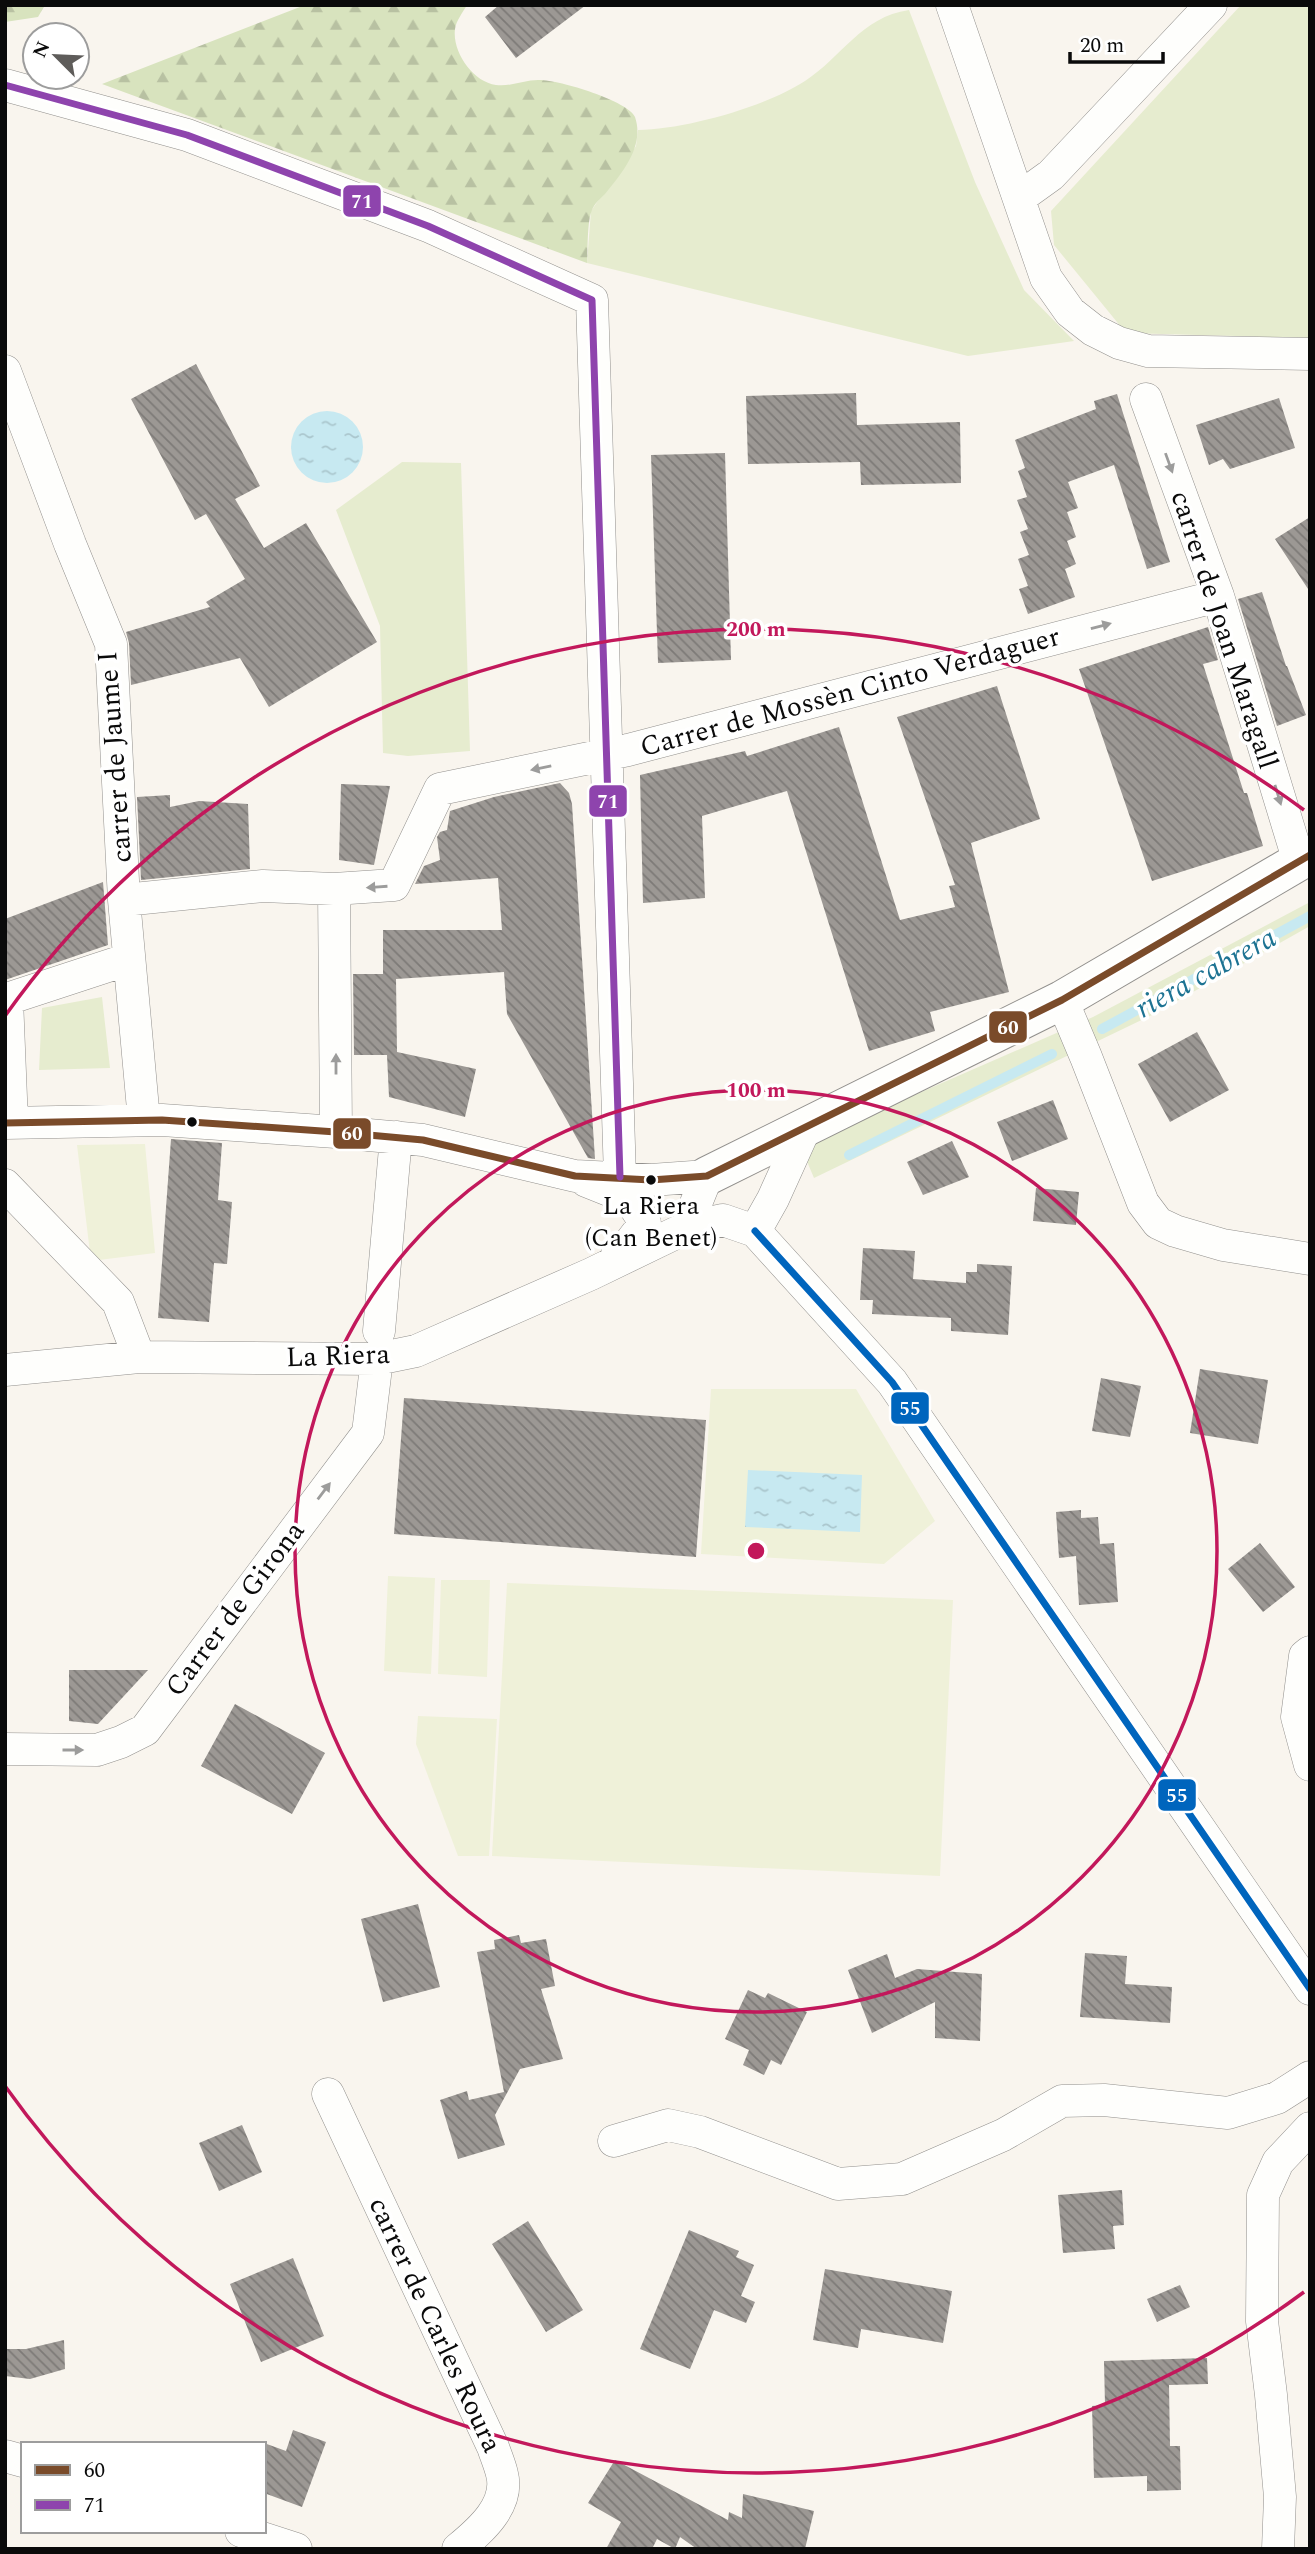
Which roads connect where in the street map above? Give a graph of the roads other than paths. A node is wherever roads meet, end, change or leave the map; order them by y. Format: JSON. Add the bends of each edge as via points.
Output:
{"nodes":[{"id":1,"x":953,"y":5,"type":"edge"},
{"id":2,"x":1211,"y":5,"type":"edge"},
{"id":3,"x":5,"y":85,"type":"edge"},
{"id":4,"x":1019,"y":198,"type":"junction"},
{"id":5,"x":1310,"y":354,"type":"edge"},
{"id":6,"x":5,"y":371,"type":"edge"},
{"id":7,"x":1146,"y":399,"type":"dead end"},
{"id":8,"x":1218,"y":596,"type":"junction"},
{"id":9,"x":608,"y":754,"type":"junction"},
{"id":10,"x":1304,"y":859,"type":"edge"},
{"id":11,"x":334,"y":889,"type":"junction"},
{"id":12,"x":124,"y":900,"type":"junction"},
{"id":13,"x":129,"y":959,"type":"junction"},
{"id":14,"x":1067,"y":1010,"type":"junction"},
{"id":15,"x":144,"y":1120,"type":"junction"},
{"id":16,"x":9,"y":1123,"type":"edge"},
{"id":17,"x":806,"y":1126,"type":"junction"},
{"id":18,"x":336,"y":1132,"type":"junction"},
{"id":19,"x":396,"y":1137,"type":"junction"},
{"id":20,"x":751,"y":1155,"type":"junction"},
{"id":21,"x":575,"y":1176,"type":"junction"},
{"id":22,"x":707,"y":1176,"type":"junction"},
{"id":23,"x":620,"y":1177,"type":"junction"},
{"id":24,"x":5,"y":1185,"type":"edge"},
{"id":25,"x":773,"y":1199,"type":"junction"},
{"id":26,"x":686,"y":1228,"type":"junction"},
{"id":27,"x":755,"y":1231,"type":"junction"},
{"id":28,"x":1310,"y":1259,"type":"edge"},
{"id":29,"x":591,"y":1274,"type":"junction"},
{"id":30,"x":378,"y":1345,"type":"junction"},
{"id":31,"x":139,"y":1357,"type":"junction"},
{"id":32,"x":5,"y":1370,"type":"edge"},
{"id":33,"x":1310,"y":1652,"type":"edge"},
{"id":34,"x":5,"y":1749,"type":"edge"},
{"id":35,"x":1310,"y":1765,"type":"edge"},
{"id":36,"x":1310,"y":1989,"type":"edge"},
{"id":37,"x":1310,"y":2077,"type":"edge"},
{"id":38,"x":328,"y":2094,"type":"dead end"},
{"id":39,"x":1310,"y":2128,"type":"edge"},
{"id":40,"x":614,"y":2141,"type":"dead end"},
{"id":41,"x":248,"y":2533,"type":"edge"},
{"id":42,"x":296,"y":2549,"type":"edge"},
{"id":43,"x":458,"y":2549,"type":"edge"},
{"id":44,"x":1278,"y":2549,"type":"edge"}],
"edges":[{"from":1,"to":4,"type":"street"},
{"from":2,"to":4,"type":"street","via":[[1051,175]]},
{"from":3,"to":9,"type":"street","via":[[187,135],[428,226],[592,300]]},
{"from":4,"to":5,"type":"street","via":[[1046,278],[1070,312],[1093,330],[1148,351]]},
{"from":6,"to":12,"type":"street","name":"carrer de Jaume I","via":[[111,644]]},
{"from":7,"to":8,"type":"street","name":"carrer de Joan Maragall","one_way":true},
{"from":9,"to":8,"type":"street","name":"Carrer de Mossèn Cinto Verdaguer","one_way":true},
{"from":8,"to":10,"type":"street","name":"carrer de Joan Maragall","one_way":true},
{"from":9,"to":11,"type":"street","name":"Carrer de Mossèn Cinto Verdaguer","one_way":true,"via":[[440,789],[394,886]]},
{"from":9,"to":23,"type":"street"},
{"from":10,"to":14,"type":"street"},
{"from":11,"to":12,"type":"street","name":"Carrer de Mossèn Cinto Verdaguer","via":[[263,886]]},
{"from":18,"to":11,"type":"street","one_way":true},
{"from":12,"to":13,"type":"street","name":"carrer de Jaume I"},
{"from":13,"to":15,"type":"street","name":"carrer de Jaume I"},
{"from":13,"to":16,"type":"street","via":[[7,999]]},
{"from":14,"to":17,"type":"street"},
{"from":14,"to":28,"type":"street","via":[[1143,1203],[1158,1223],[1223,1245]]},
{"from":15,"to":16,"type":"street"},
{"from":15,"to":18,"type":"street"},
{"from":17,"to":20,"type":"street"},
{"from":17,"to":25,"type":"street"},
{"from":18,"to":19,"type":"street"},
{"from":19,"to":21,"type":"street"},
{"from":19,"to":30,"type":"street","name":"Carrer de Girona"},
{"from":20,"to":22,"type":"street"},
{"from":20,"to":25,"type":"street"},
{"from":21,"to":23,"type":"street"},
{"from":21,"to":29,"type":"street","via":[[633,1204],[645,1223],[629,1244]]},
{"from":22,"to":23,"type":"street"},
{"from":22,"to":26,"type":"street"},
{"from":24,"to":31,"type":"street","via":[[118,1302]]},
{"from":25,"to":27,"type":"street"},
{"from":26,"to":27,"type":"street","name":"La Riera","via":[[723,1220]]},
{"from":26,"to":29,"type":"street","name":"La Riera"},
{"from":27,"to":36,"type":"street","via":[[892,1382]]},
{"from":29,"to":30,"type":"street","name":"La Riera","via":[[416,1351]]},
{"from":30,"to":31,"type":"street","name":"La Riera"},
{"from":34,"to":30,"type":"street","name":"Carrer de Girona","one_way":true,"via":[[97,1750],[145,1730],[368,1433]]},
{"from":31,"to":32,"type":"street","name":"La Riera"},
{"from":33,"to":35,"type":"street","via":[[1305,1656],[1297,1717]]},
{"from":37,"to":40,"type":"street","via":[[1276,2098],[1228,2113],[1104,2100],[1062,2101],[1003,2135],[902,2179],[838,2184],[668,2125]]},
{"from":38,"to":43,"type":"street","name":"carrer de Carles Roura","via":[[488,2435],[503,2477],[502,2501]]},
{"from":39,"to":44,"type":"street","via":[[1278,2162],[1263,2195],[1262,2320],[1280,2497]]},
{"from":41,"to":42,"type":"street"}]}
